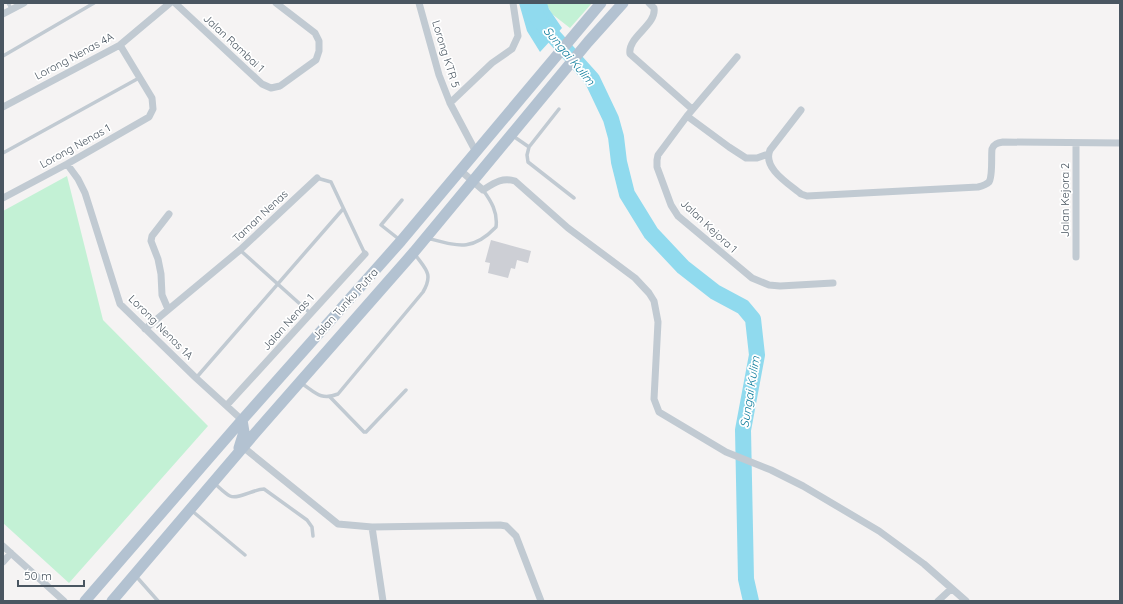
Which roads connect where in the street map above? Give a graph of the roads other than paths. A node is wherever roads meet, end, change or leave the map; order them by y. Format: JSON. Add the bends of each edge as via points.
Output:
{"nodes":[{"id":1,"x":24,"y":3,"type":"edge"},
{"id":2,"x":94,"y":3,"type":"edge"},
{"id":3,"x":170,"y":3,"type":"edge"},
{"id":4,"x":175,"y":3,"type":"edge"},
{"id":5,"x":276,"y":3,"type":"edge"},
{"id":6,"x":419,"y":3,"type":"edge"},
{"id":7,"x":513,"y":3,"type":"edge"},
{"id":8,"x":601,"y":3,"type":"edge"},
{"id":9,"x":623,"y":3,"type":"edge"},
{"id":10,"x":649,"y":3,"type":"edge"},
{"id":11,"x":10,"y":6,"type":"edge"},
{"id":12,"x":3,"y":14,"type":"edge"},
{"id":13,"x":120,"y":45,"type":"junction"},
{"id":14,"x":3,"y":56,"type":"edge"},
{"id":15,"x":737,"y":57,"type":"dead end"},
{"id":16,"x":139,"y":78,"type":"junction"},
{"id":17,"x":450,"y":103,"type":"junction"},
{"id":18,"x":3,"y":107,"type":"edge"},
{"id":19,"x":559,"y":109,"type":"dead end"},
{"id":20,"x":692,"y":109,"type":"junction"},
{"id":21,"x":801,"y":110,"type":"dead end"},
{"id":22,"x":687,"y":116,"type":"junction"},
{"id":23,"x":510,"y":135,"type":"junction"},
{"id":24,"x":1076,"y":143,"type":"junction"},
{"id":25,"x":1120,"y":143,"type":"edge"},
{"id":26,"x":529,"y":147,"type":"junction"},
{"id":27,"x":476,"y":152,"type":"junction"},
{"id":28,"x":3,"y":153,"type":"edge"},
{"id":29,"x":768,"y":154,"type":"junction"},
{"id":30,"x":67,"y":164,"type":"junction"},
{"id":31,"x":461,"y":171,"type":"junction"},
{"id":32,"x":317,"y":178,"type":"joint"},
{"id":33,"x":472,"y":181,"type":"junction"},
{"id":34,"x":483,"y":190,"type":"junction"},
{"id":35,"x":3,"y":198,"type":"edge"},
{"id":36,"x":574,"y":198,"type":"dead end"},
{"id":37,"x":402,"y":200,"type":"dead end"},
{"id":38,"x":343,"y":209,"type":"junction"},
{"id":39,"x":169,"y":214,"type":"dead end"},
{"id":40,"x":426,"y":238,"type":"junction"},
{"id":41,"x":401,"y":241,"type":"junction"},
{"id":42,"x":240,"y":250,"type":"junction"},
{"id":43,"x":414,"y":252,"type":"junction"},
{"id":44,"x":365,"y":254,"type":"joint"},
{"id":45,"x":1076,"y":257,"type":"dead end"},
{"id":46,"x":833,"y":283,"type":"dead end"},
{"id":47,"x":277,"y":284,"type":"junction"},
{"id":48,"x":168,"y":309,"type":"junction"},
{"id":49,"x":310,"y":313,"type":"junction"},
{"id":50,"x":145,"y":329,"type":"junction"},
{"id":51,"x":196,"y":378,"type":"junction"},
{"id":52,"x":300,"y":382,"type":"junction"},
{"id":53,"x":406,"y":390,"type":"dead end"},
{"id":54,"x":330,"y":397,"type":"junction"},
{"id":55,"x":227,"y":405,"type":"junction"},
{"id":56,"x":274,"y":411,"type":"junction"},
{"id":57,"x":242,"y":420,"type":"junction"},
{"id":58,"x":240,"y":452,"type":"junction"},
{"id":59,"x":213,"y":483,"type":"junction"},
{"id":60,"x":190,"y":509,"type":"junction"},
{"id":61,"x":372,"y":527,"type":"junction"},
{"id":62,"x":313,"y":536,"type":"dead end"},
{"id":63,"x":3,"y":546,"type":"edge"},
{"id":64,"x":11,"y":553,"type":"junction"},
{"id":65,"x":245,"y":555,"type":"dead end"},
{"id":66,"x":3,"y":562,"type":"edge"},
{"id":67,"x":135,"y":574,"type":"junction"},
{"id":68,"x":951,"y":589,"type":"junction"},
{"id":69,"x":64,"y":601,"type":"edge"},
{"id":70,"x":85,"y":601,"type":"edge"},
{"id":71,"x":112,"y":601,"type":"edge"},
{"id":72,"x":158,"y":601,"type":"edge"},
{"id":73,"x":383,"y":601,"type":"edge"},
{"id":74,"x":541,"y":601,"type":"edge"},
{"id":75,"x":938,"y":601,"type":"edge"},
{"id":76,"x":966,"y":601,"type":"edge"}],
"edges":[{"from":1,"to":11,"type":"street"},
{"from":2,"to":14,"type":"lane"},
{"from":3,"to":13,"type":"street","name":"Lorong Nenas 4A"},
{"from":4,"to":5,"type":"street","name":"Jalan Rambai 1","via":[[262,84],[271,88],[280,86],[316,60],[319,51],[319,41],[315,33]]},
{"from":6,"to":17,"type":"street","name":"Lorong KTR 5","via":[[439,75]]},
{"from":7,"to":17,"type":"street","via":[[518,36],[512,49],[492,63]]},
{"from":8,"to":27,"type":"main road","name":"Jalan Tunku Putra"},
{"from":9,"to":23,"type":"main road","name":"Jalan Tunku Putra"},
{"from":10,"to":20,"type":"street","via":[[654,8],[654,16],[630,46],[630,54]]},
{"from":11,"to":12,"type":"street"},
{"from":13,"to":16,"type":"street"},
{"from":13,"to":18,"type":"street","name":"Lorong Nenas 4A"},
{"from":15,"to":20,"type":"street","name":"Jalan Kejora 1"},
{"from":16,"to":28,"type":"lane"},
{"from":16,"to":30,"type":"street","name":"Lorong Nenas 1","via":[[152,98],[153,109],[149,117]]},
{"from":17,"to":27,"type":"street","name":"Lorong KTR 5"},
{"from":19,"to":26,"type":"lane"},
{"from":20,"to":22,"type":"street","name":"Jalan Kejora 1"},
{"from":21,"to":29,"type":"street"},
{"from":22,"to":29,"type":"street","via":[[746,158]]},
{"from":22,"to":46,"type":"street","name":"Jalan Kejora 1","via":[[656,160],[671,205],[678,216],[737,267],[760,282],[780,286]]},
{"from":23,"to":26,"type":"lane"},
{"from":23,"to":33,"type":"main road","name":"Jalan Tunku Putra"},
{"from":24,"to":25,"type":"street"},
{"from":24,"to":29,"type":"street","via":[[1003,142],[994,146],[991,177],[989,182],[978,188],[809,196],[801,194],[770,168]]},
{"from":24,"to":45,"type":"street","name":"Jalan Kejora 2"},
{"from":26,"to":36,"type":"lane","via":[[528,162]]},
{"from":27,"to":31,"type":"main road","name":"Jalan Tunku Putra"},
{"from":30,"to":35,"type":"street","name":"Lorong Nenas 1"},
{"from":30,"to":50,"type":"street","name":"Lorong Nenas 1A","via":[[85,193],[120,304]]},
{"from":31,"to":33,"type":"street"},
{"from":31,"to":41,"type":"main road","name":"Jalan Tunku Putra"},
{"from":32,"to":38,"type":"lane","name":"Taman Nenas","via":[[332,182]]},
{"from":32,"to":42,"type":"street","name":"Taman Nenas"},
{"from":33,"to":34,"type":"street"},
{"from":33,"to":40,"type":"main road","name":"Jalan Tunku Putra"},
{"from":34,"to":40,"type":"lane","via":[[496,214],[496,227],[490,233],[474,244],[464,246]]},
{"from":34,"to":68,"type":"street","via":[[494,182],[507,178],[515,181],[568,228],[640,283],[654,301],[658,322],[654,399],[659,412],[726,452],[803,486],[879,531],[924,564]]},
{"from":37,"to":41,"type":"lane","via":[[381,225]]},
{"from":38,"to":44,"type":"lane","name":"Taman Nenas"},
{"from":38,"to":47,"type":"lane"},
{"from":39,"to":48,"type":"street","via":[[151,241],[158,258],[162,295]]},
{"from":40,"to":43,"type":"main road","name":"Jalan Tunku Putra"},
{"from":41,"to":57,"type":"main road","name":"Jalan Tunku Putra"},
{"from":42,"to":47,"type":"lane"},
{"from":42,"to":48,"type":"street","name":"Taman Nenas"},
{"from":43,"to":52,"type":"main road","name":"Jalan Tunku Putra"},
{"from":43,"to":54,"type":"lane","via":[[428,273],[428,282],[423,292],[338,394]]},
{"from":44,"to":49,"type":"street","name":"Jalan Nenas 1"},
{"from":47,"to":49,"type":"lane"},
{"from":47,"to":51,"type":"lane"},
{"from":48,"to":50,"type":"street","name":"Taman Nenas"},
{"from":49,"to":55,"type":"street","name":"Jalan Nenas 1"},
{"from":50,"to":51,"type":"street","name":"Lorong Nenas 1A"},
{"from":51,"to":55,"type":"street","name":"Lorong Nenas 1A"},
{"from":52,"to":54,"type":"lane","via":[[321,397]]},
{"from":52,"to":56,"type":"main road","name":"Jalan Tunku Putra"},
{"from":53,"to":54,"type":"lane","via":[[366,432]]},
{"from":55,"to":57,"type":"street","name":"Lorong Nenas 1A"},
{"from":56,"to":57,"type":"main road","via":[[258,419]]},
{"from":56,"to":58,"type":"main road","name":"Jalan Tunku Putra"},
{"from":57,"to":58,"type":"main road","via":[[244,432]]},
{"from":57,"to":70,"type":"main road","name":"Jalan Tunku Putra"},
{"from":58,"to":59,"type":"main road","name":"Jalan Tunku Putra"},
{"from":58,"to":61,"type":"street","via":[[338,524]]},
{"from":59,"to":60,"type":"main road","name":"Jalan Tunku Putra"},
{"from":59,"to":62,"type":"lane","via":[[230,496],[237,497],[264,489],[307,520],[312,527]]},
{"from":60,"to":65,"type":"lane"},
{"from":60,"to":67,"type":"main road","name":"Jalan Tunku Putra"},
{"from":61,"to":73,"type":"street"},
{"from":61,"to":74,"type":"street","via":[[506,526],[516,536]]},
{"from":63,"to":64,"type":"street"},
{"from":64,"to":66,"type":"street"},
{"from":64,"to":69,"type":"street"},
{"from":67,"to":71,"type":"main road","name":"Jalan Tunku Putra"},
{"from":67,"to":72,"type":"lane"},
{"from":68,"to":75,"type":"street"},
{"from":68,"to":76,"type":"street"}]}
